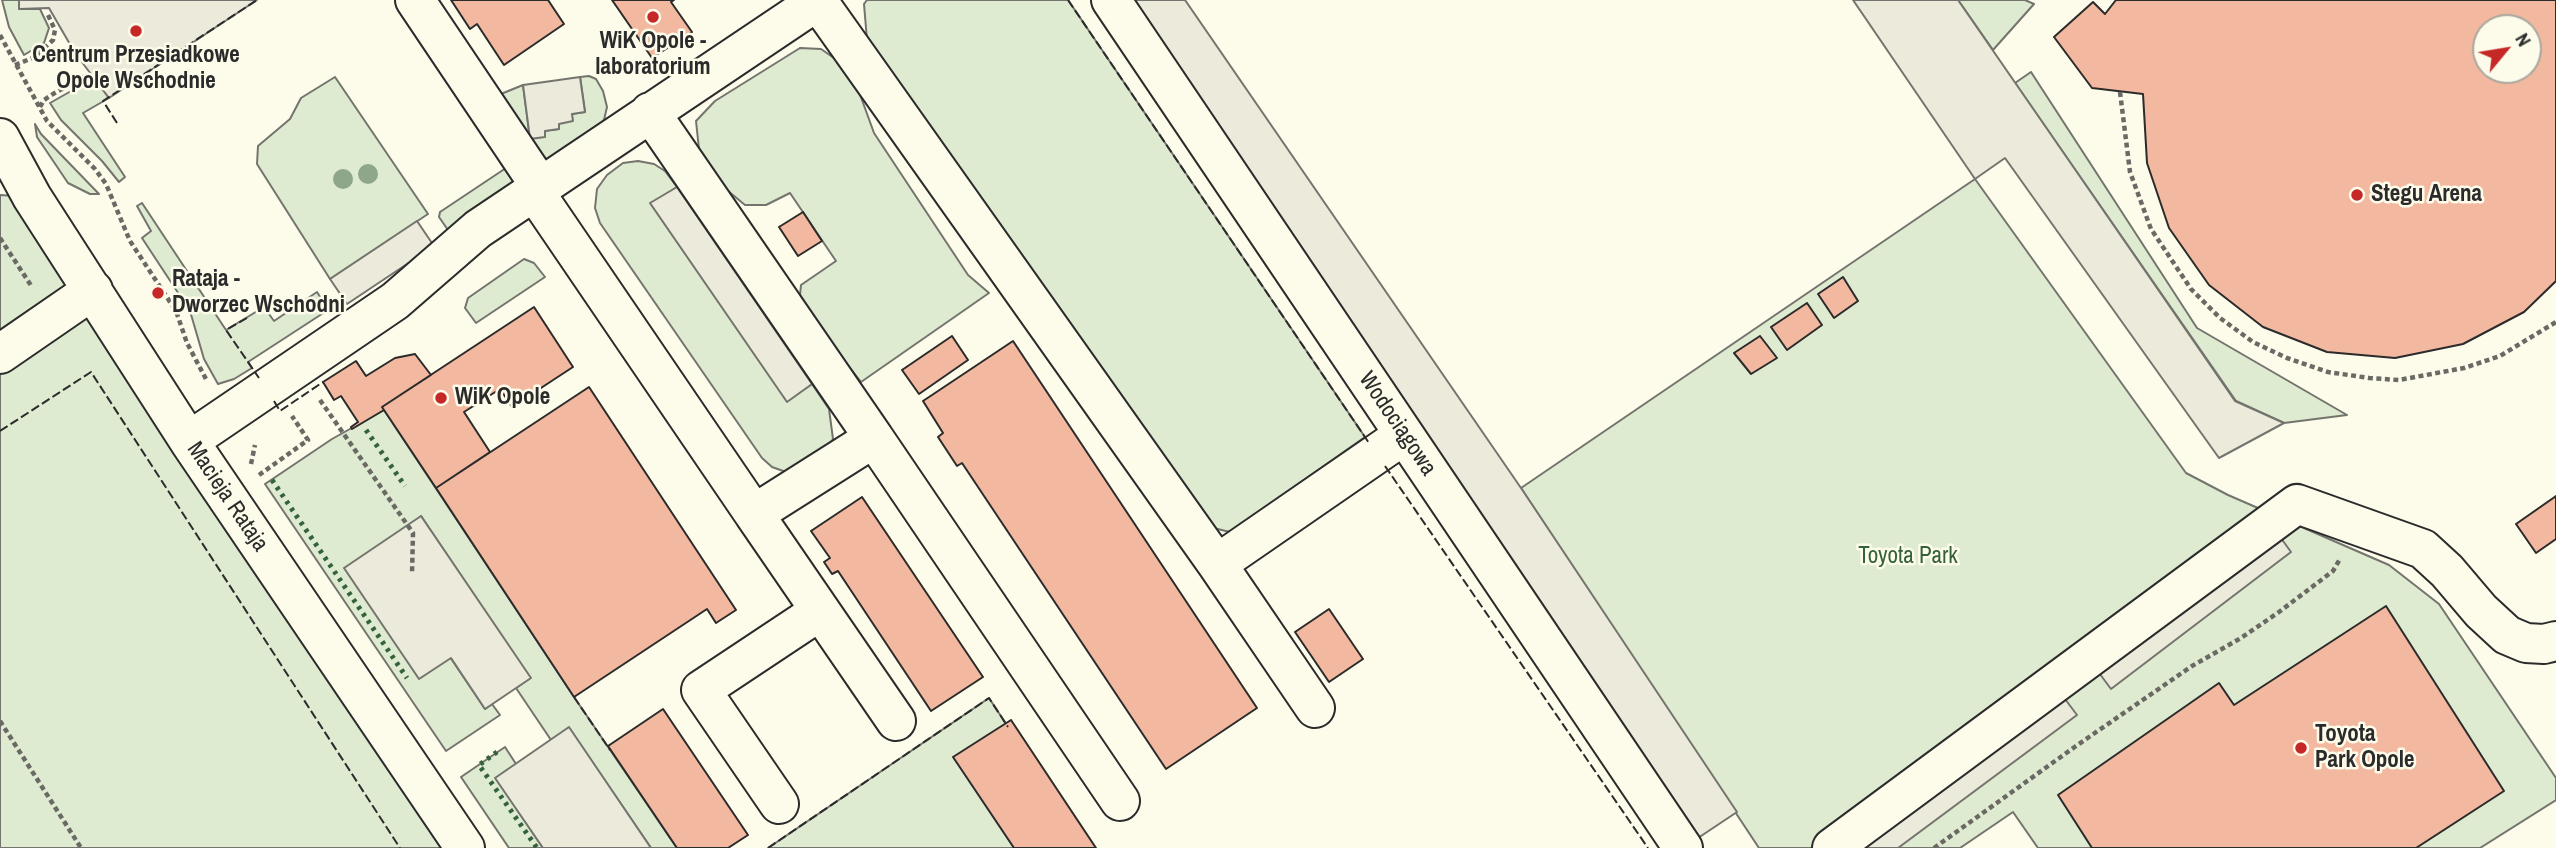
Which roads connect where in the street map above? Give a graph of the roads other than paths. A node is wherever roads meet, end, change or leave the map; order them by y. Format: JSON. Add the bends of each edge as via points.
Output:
{"nodes":[{"id":1,"x":415,"y":0,"type":"edge"},
{"id":2,"x":818,"y":0,"type":"edge"},
{"id":3,"x":1111,"y":0,"type":"edge"},
{"id":4,"x":650,"y":112,"type":"junction"},
{"id":5,"x":0,"y":138,"type":"edge"},
{"id":6,"x":537,"y":189,"type":"junction"},
{"id":7,"x":93,"y":290,"type":"junction"},
{"id":8,"x":0,"y":354,"type":"edge"},
{"id":9,"x":1404,"y":435,"type":"junction"},
{"id":10,"x":874,"y":438,"type":"junction"},
{"id":11,"x":189,"y":441,"type":"junction"},
{"id":12,"x":754,"y":514,"type":"junction"},
{"id":13,"x":1217,"y":564,"type":"junction"},
{"id":14,"x":820,"y":611,"type":"junction"},
{"id":15,"x":2556,"y":641,"type":"edge"},
{"id":16,"x":1315,"y":708,"type":"dead end"},
{"id":17,"x":896,"y":721,"type":"dead end"},
{"id":18,"x":1120,"y":801,"type":"dead end"},
{"id":19,"x":779,"y":804,"type":"dead end"},
{"id":20,"x":465,"y":848,"type":"edge"},
{"id":21,"x":1683,"y":848,"type":"edge"},
{"id":22,"x":1832,"y":848,"type":"edge"}],
"edges":[{"from":1,"to":6,"type":"street"},
{"from":2,"to":4,"type":"street"},
{"from":2,"to":13,"type":"street"},
{"from":3,"to":9,"type":"street","name":"Wodociągowa"},
{"from":4,"to":6,"type":"street"},
{"from":4,"to":10,"type":"street"},
{"from":5,"to":7,"type":"street","name":"Macieja Rataja"},
{"from":6,"to":11,"type":"street","via":[[478,229],[395,301]]},
{"from":6,"to":12,"type":"street"},
{"from":7,"to":8,"type":"street"},
{"from":7,"to":11,"type":"street","name":"Macieja Rataja"},
{"from":9,"to":13,"type":"street"},
{"from":9,"to":21,"type":"street","name":"Wodociągowa"},
{"from":10,"to":12,"type":"street"},
{"from":10,"to":18,"type":"street"},
{"from":11,"to":20,"type":"street","name":"Macieja Rataja"},
{"from":12,"to":14,"type":"street"},
{"from":13,"to":16,"type":"street"},
{"from":14,"to":17,"type":"street"},
{"from":14,"to":19,"type":"street","via":[[701,690]]},
{"from":15,"to":22,"type":"street","via":[[2526,643],[2507,635],[2423,549],[2297,504]]}]}
